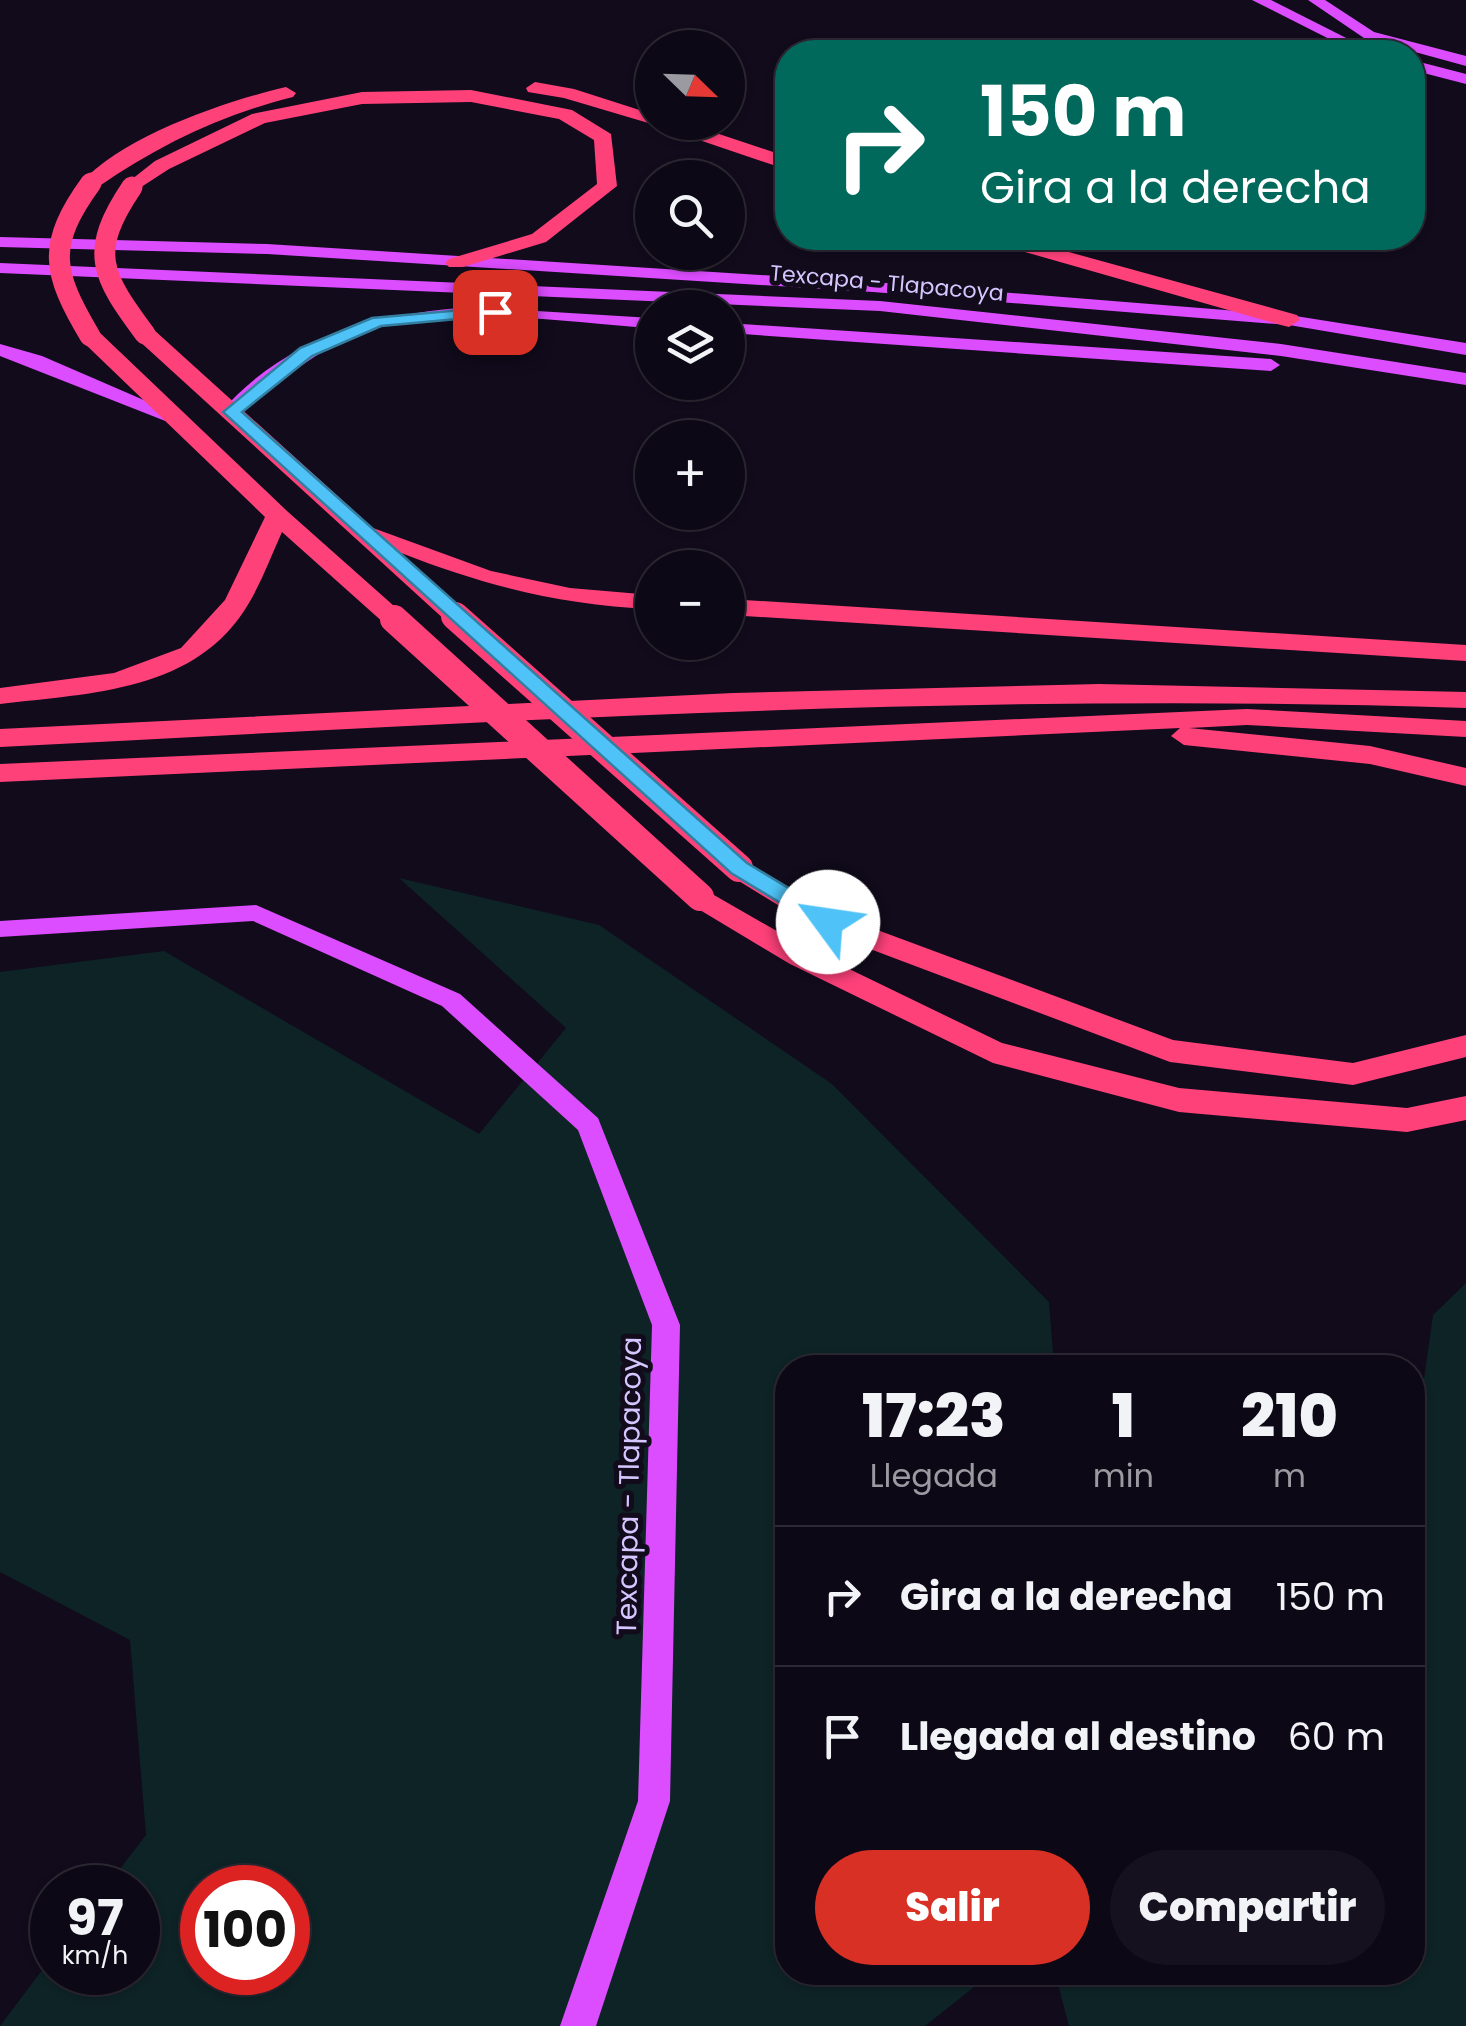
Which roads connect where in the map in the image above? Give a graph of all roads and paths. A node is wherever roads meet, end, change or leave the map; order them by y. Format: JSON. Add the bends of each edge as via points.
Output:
{"nodes":[{"id":1,"x":1258,"y":0,"type":"edge"},
{"id":2,"x":1315,"y":0,"type":"edge"},
{"id":3,"x":1341,"y":40,"type":"edge"},
{"id":4,"x":1391,"y":40,"type":"edge"},
{"id":5,"x":1425,"y":50,"type":"edge"},
{"id":6,"x":1466,"y":61,"type":"edge"},
{"id":7,"x":1425,"y":68,"type":"edge"},
{"id":8,"x":1466,"y":79,"type":"edge"},
{"id":9,"x":635,"y":115,"type":"edge"},
{"id":10,"x":716,"y":140,"type":"edge"},
{"id":11,"x":775,"y":160,"type":"edge"},
{"id":12,"x":0,"y":242,"type":"edge"},
{"id":13,"x":1040,"y":250,"type":"edge"},
{"id":14,"x":456,"y":263,"type":"junction"},
{"id":15,"x":0,"y":268,"type":"edge"},
{"id":16,"x":1289,"y":320,"type":"junction"},
{"id":17,"x":635,"y":321,"type":"edge"},
{"id":18,"x":745,"y":329,"type":"edge"},
{"id":19,"x":1466,"y":349,"type":"edge"},
{"id":20,"x":0,"y":350,"type":"edge"},
{"id":21,"x":1466,"y":379,"type":"edge"},
{"id":22,"x":231,"y":412,"type":"junction"},
{"id":23,"x":180,"y":420,"type":"junction"},
{"id":24,"x":278,"y":516,"type":"junction"},
{"id":25,"x":360,"y":530,"type":"junction"},
{"id":26,"x":635,"y":601,"type":"edge"},
{"id":27,"x":745,"y":608,"type":"edge"},
{"id":28,"x":1466,"y":653,"type":"edge"},
{"id":29,"x":0,"y":696,"type":"edge"},
{"id":30,"x":1466,"y":700,"type":"edge"},
{"id":31,"x":1096,"y":726,"type":"junction"},
{"id":32,"x":1466,"y":729,"type":"edge"},
{"id":33,"x":0,"y":738,"type":"edge"},
{"id":34,"x":0,"y":773,"type":"edge"},
{"id":35,"x":1466,"y":777,"type":"edge"},
{"id":36,"x":0,"y":928,"type":"edge"},
{"id":37,"x":1466,"y":1046,"type":"edge"},
{"id":38,"x":1466,"y":1108,"type":"edge"},
{"id":39,"x":578,"y":2026,"type":"edge"}],
"edges":[{"from":1,"to":3,"type":"main road"},
{"from":2,"to":4,"type":"main road"},
{"from":5,"to":6,"type":"main road"},
{"from":7,"to":8,"type":"main road"},
{"from":9,"to":23,"type":"highway","bridge":true,"via":[[567,93],[406,78],[240,102],[146,144],[91,183],[64,217],[54,256],[90,336]]},
{"from":10,"to":11,"type":"highway"},
{"from":12,"to":14,"type":"main road","name":"Texcapa - Tlapacoya","via":[[267,249]]},
{"from":13,"to":16,"type":"highway"},
{"from":14,"to":16,"type":"main road","name":"Texcapa - Tlapacoya"},
{"from":14,"to":22,"type":"highway","bridge":true,"via":[[539,238],[607,186],[604,138],[564,114],[472,96],[362,98],[259,118],[162,165],[110,217],[100,254],[109,286],[145,334]]},
{"from":15,"to":21,"type":"main road","name":"Texcapa - Tlapacoya","via":[[880,306],[1282,350]]},
{"from":16,"to":19,"type":"main road","name":"Texcapa - Tlapacoya"},
{"from":17,"to":22,"type":"main road","via":[[495,312],[378,322],[306,352]]},
{"from":18,"to":21,"type":"main road"},
{"from":20,"to":23,"type":"main road"},
{"from":22,"to":25,"type":"highway"},
{"from":23,"to":24,"type":"highway"},
{"from":24,"to":29,"type":"highway","via":[[236,604],[190,654],[118,681]]},
{"from":24,"to":38,"type":"highway","bridge":true,"via":[[700,897],[800,957],[993,1052],[1179,1100],[1407,1120]]},
{"from":25,"to":26,"type":"highway","via":[[484,576],[570,596]]},
{"from":25,"to":37,"type":"highway","bridge":true,"via":[[739,868],[828,922],[1170,1051],[1352,1074]]},
{"from":27,"to":28,"type":"highway"},
{"from":30,"to":33,"type":"highway","via":[[1133,690],[674,704]]},
{"from":31,"to":32,"type":"highway","via":[[1246,717]]},
{"from":31,"to":34,"type":"highway"},
{"from":31,"to":35,"type":"highway","via":[[1370,755]]},
{"from":36,"to":39,"type":"main road","name":"Texcapa - Tlapacoya","via":[[256,914],[451,1000],[588,1126],[666,1325],[654,1801]]}]}
